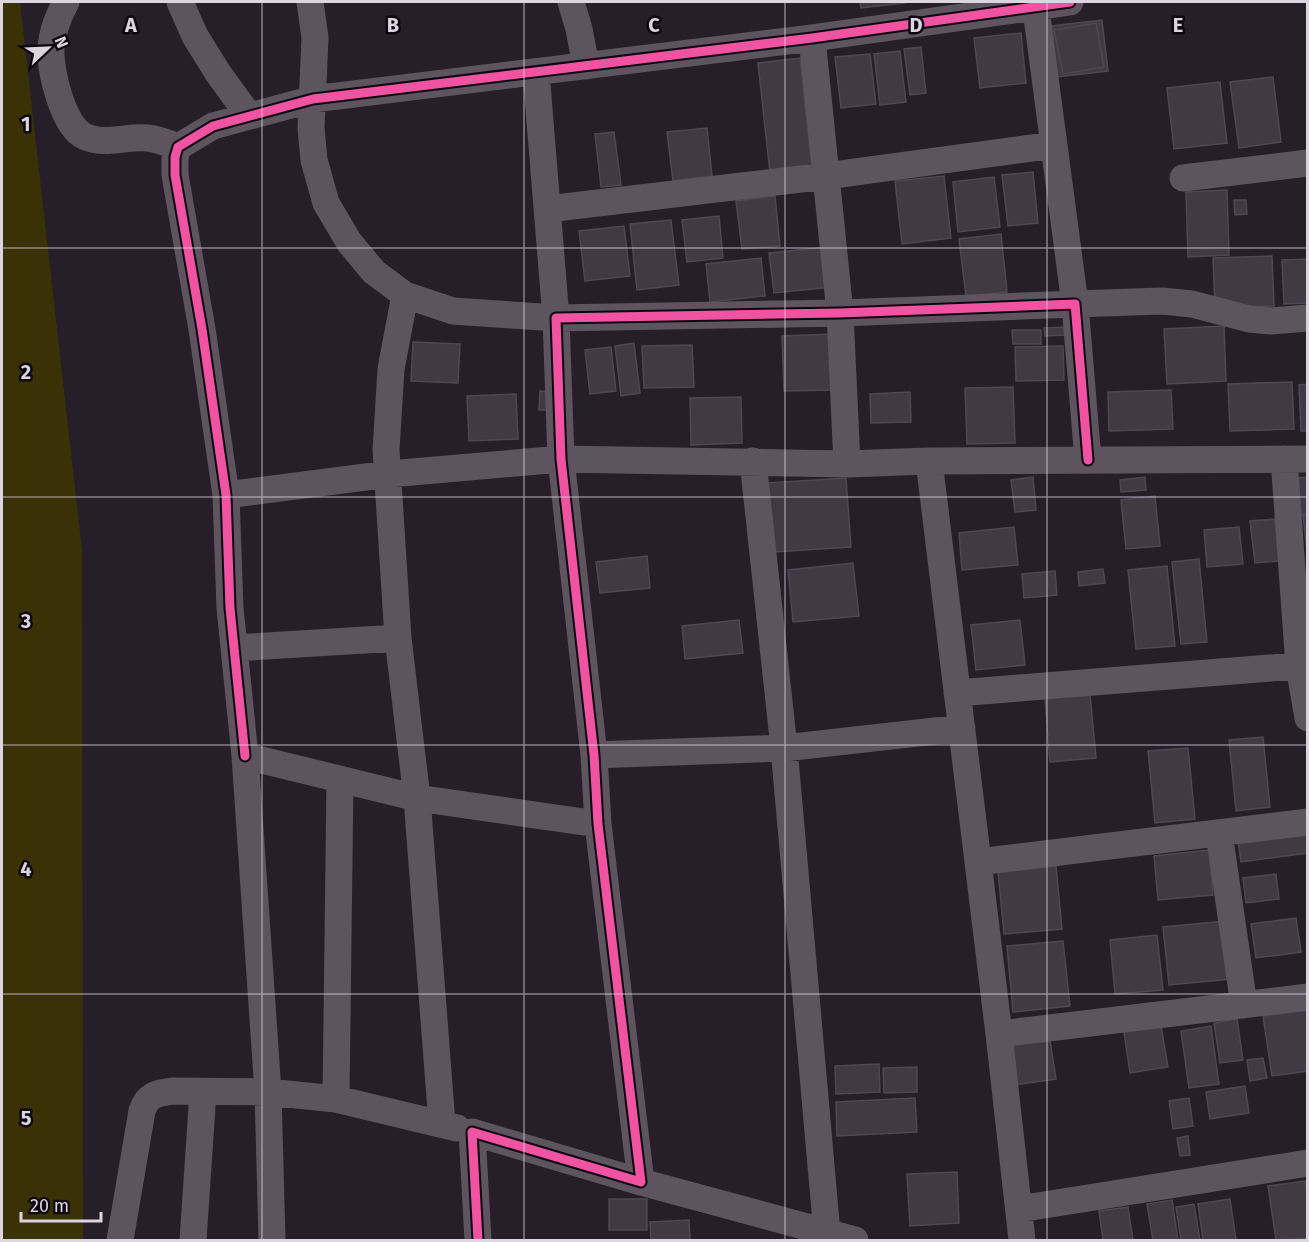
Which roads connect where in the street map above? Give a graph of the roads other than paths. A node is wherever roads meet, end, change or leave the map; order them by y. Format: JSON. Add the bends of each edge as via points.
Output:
{"nodes":[{"id":1,"x":66,"y":2,"type":"edge"},
{"id":2,"x":180,"y":2,"type":"edge"},
{"id":3,"x":310,"y":2,"type":"edge"},
{"id":4,"x":571,"y":2,"type":"edge"},
{"id":5,"x":1070,"y":2,"type":"edge"},
{"id":6,"x":1036,"y":4,"type":"edge"},
{"id":7,"x":812,"y":38,"type":"junction"},
{"id":8,"x":586,"y":66,"type":"junction"},
{"id":9,"x":536,"y":72,"type":"junction"},
{"id":10,"x":314,"y":99,"type":"junction"},
{"id":11,"x":249,"y":116,"type":"junction"},
{"id":12,"x":1054,"y":145,"type":"junction"},
{"id":13,"x":178,"y":147,"type":"junction"},
{"id":14,"x":1308,"y":163,"type":"edge"},
{"id":15,"x":826,"y":176,"type":"junction"},
{"id":16,"x":1184,"y":178,"type":"dead end"},
{"id":17,"x":547,"y":209,"type":"junction"},
{"id":18,"x":405,"y":295,"type":"junction"},
{"id":19,"x":1075,"y":304,"type":"junction"},
{"id":20,"x":840,"y":313,"type":"junction"},
{"id":21,"x":556,"y":318,"type":"junction"},
{"id":22,"x":1308,"y":318,"type":"edge"},
{"id":23,"x":561,"y":459,"type":"junction"},
{"id":24,"x":1296,"y":459,"type":"edge"},
{"id":25,"x":1088,"y":460,"type":"junction"},
{"id":26,"x":753,"y":461,"type":"junction"},
{"id":27,"x":929,"y":461,"type":"junction"},
{"id":28,"x":847,"y":464,"type":"junction"},
{"id":29,"x":389,"y":474,"type":"junction"},
{"id":30,"x":226,"y":495,"type":"junction"},
{"id":31,"x":398,"y":638,"type":"junction"},
{"id":32,"x":234,"y":648,"type":"junction"},
{"id":33,"x":1303,"y":665,"type":"edge"},
{"id":34,"x":957,"y":693,"type":"junction"},
{"id":35,"x":1308,"y":718,"type":"edge"},
{"id":36,"x":962,"y":728,"type":"junction"},
{"id":37,"x":784,"y":748,"type":"junction"},
{"id":38,"x":594,"y":755,"type":"junction"},
{"id":39,"x":245,"y":756,"type":"junction"},
{"id":40,"x":340,"y":779,"type":"junction"},
{"id":41,"x":417,"y":798,"type":"junction"},
{"id":42,"x":1308,"y":822,"type":"edge"},
{"id":43,"x":598,"y":824,"type":"junction"},
{"id":44,"x":1219,"y":833,"type":"junction"},
{"id":45,"x":978,"y":862,"type":"junction"},
{"id":46,"x":1308,"y":997,"type":"edge"},
{"id":47,"x":1244,"y":1005,"type":"junction"},
{"id":48,"x":999,"y":1034,"type":"junction"},
{"id":49,"x":203,"y":1092,"type":"junction"},
{"id":50,"x":268,"y":1092,"type":"junction"},
{"id":51,"x":336,"y":1099,"type":"junction"},
{"id":52,"x":442,"y":1124,"type":"junction"},
{"id":53,"x":472,"y":1132,"type":"junction"},
{"id":54,"x":1308,"y":1163,"type":"edge"},
{"id":55,"x":641,"y":1182,"type":"junction"},
{"id":56,"x":1019,"y":1209,"type":"junction"},
{"id":57,"x":827,"y":1233,"type":"junction"},
{"id":58,"x":120,"y":1240,"type":"edge"},
{"id":59,"x":193,"y":1240,"type":"edge"},
{"id":60,"x":272,"y":1240,"type":"edge"},
{"id":61,"x":478,"y":1240,"type":"edge"},
{"id":62,"x":855,"y":1240,"type":"edge"},
{"id":63,"x":1022,"y":1240,"type":"edge"}],
"edges":[{"from":1,"to":13,"type":"street","via":[[55,23],[51,50],[53,75],[68,120],[85,137],[147,138]]},
{"from":2,"to":11,"type":"street","via":[[195,36]]},
{"from":3,"to":10,"type":"street","via":[[315,38]]},
{"from":4,"to":8,"type":"street"},
{"from":5,"to":6,"type":"street"},
{"from":6,"to":7,"type":"street"},
{"from":6,"to":12,"type":"street"},
{"from":7,"to":8,"type":"street"},
{"from":7,"to":15,"type":"street"},
{"from":8,"to":9,"type":"street"},
{"from":9,"to":10,"type":"street"},
{"from":9,"to":17,"type":"street"},
{"from":10,"to":11,"type":"street"},
{"from":10,"to":18,"type":"street","via":[[314,160],[326,203],[349,242],[374,272]]},
{"from":11,"to":13,"type":"street","via":[[213,126]]},
{"from":12,"to":15,"type":"street"},
{"from":12,"to":19,"type":"street"},
{"from":13,"to":30,"type":"street","via":[[175,175]]},
{"from":14,"to":16,"type":"street"},
{"from":15,"to":17,"type":"street"},
{"from":15,"to":20,"type":"street"},
{"from":17,"to":21,"type":"street"},
{"from":18,"to":21,"type":"street","via":[[453,310]]},
{"from":18,"to":29,"type":"street","via":[[391,369],[386,450]]},
{"from":19,"to":20,"type":"street"},
{"from":19,"to":22,"type":"street","via":[[1162,301],[1192,304],[1249,319]]},
{"from":19,"to":25,"type":"street"},
{"from":20,"to":21,"type":"street"},
{"from":20,"to":28,"type":"street"},
{"from":21,"to":23,"type":"street"},
{"from":23,"to":26,"type":"street"},
{"from":23,"to":29,"type":"street"},
{"from":23,"to":38,"type":"street"},
{"from":24,"to":25,"type":"street"},
{"from":24,"to":33,"type":"street"},
{"from":25,"to":27,"type":"street"},
{"from":26,"to":28,"type":"street"},
{"from":26,"to":37,"type":"street"},
{"from":27,"to":28,"type":"street"},
{"from":27,"to":34,"type":"street"},
{"from":29,"to":30,"type":"street"},
{"from":29,"to":31,"type":"street"},
{"from":30,"to":32,"type":"street"},
{"from":31,"to":32,"type":"street"},
{"from":31,"to":41,"type":"street"},
{"from":32,"to":39,"type":"street"},
{"from":33,"to":34,"type":"street"},
{"from":33,"to":35,"type":"street"},
{"from":34,"to":36,"type":"street"},
{"from":36,"to":37,"type":"street"},
{"from":36,"to":45,"type":"street"},
{"from":37,"to":38,"type":"street"},
{"from":37,"to":57,"type":"street"},
{"from":38,"to":43,"type":"street"},
{"from":39,"to":40,"type":"street"},
{"from":39,"to":50,"type":"street"},
{"from":40,"to":41,"type":"street"},
{"from":40,"to":51,"type":"street"},
{"from":41,"to":43,"type":"street"},
{"from":41,"to":52,"type":"street"},
{"from":42,"to":44,"type":"street"},
{"from":43,"to":55,"type":"street"},
{"from":44,"to":45,"type":"street"},
{"from":44,"to":47,"type":"street"},
{"from":45,"to":48,"type":"street"},
{"from":46,"to":47,"type":"street"},
{"from":47,"to":48,"type":"street"},
{"from":48,"to":56,"type":"street"},
{"from":49,"to":50,"type":"street"},
{"from":49,"to":58,"type":"street","via":[[159,1092],[145,1102]]},
{"from":49,"to":59,"type":"street"},
{"from":50,"to":51,"type":"street"},
{"from":50,"to":60,"type":"street"},
{"from":51,"to":52,"type":"street"},
{"from":52,"to":53,"type":"street"},
{"from":53,"to":55,"type":"street"},
{"from":53,"to":61,"type":"street"},
{"from":54,"to":56,"type":"street"},
{"from":55,"to":57,"type":"street"},
{"from":56,"to":63,"type":"street"},
{"from":57,"to":62,"type":"street"}]}
